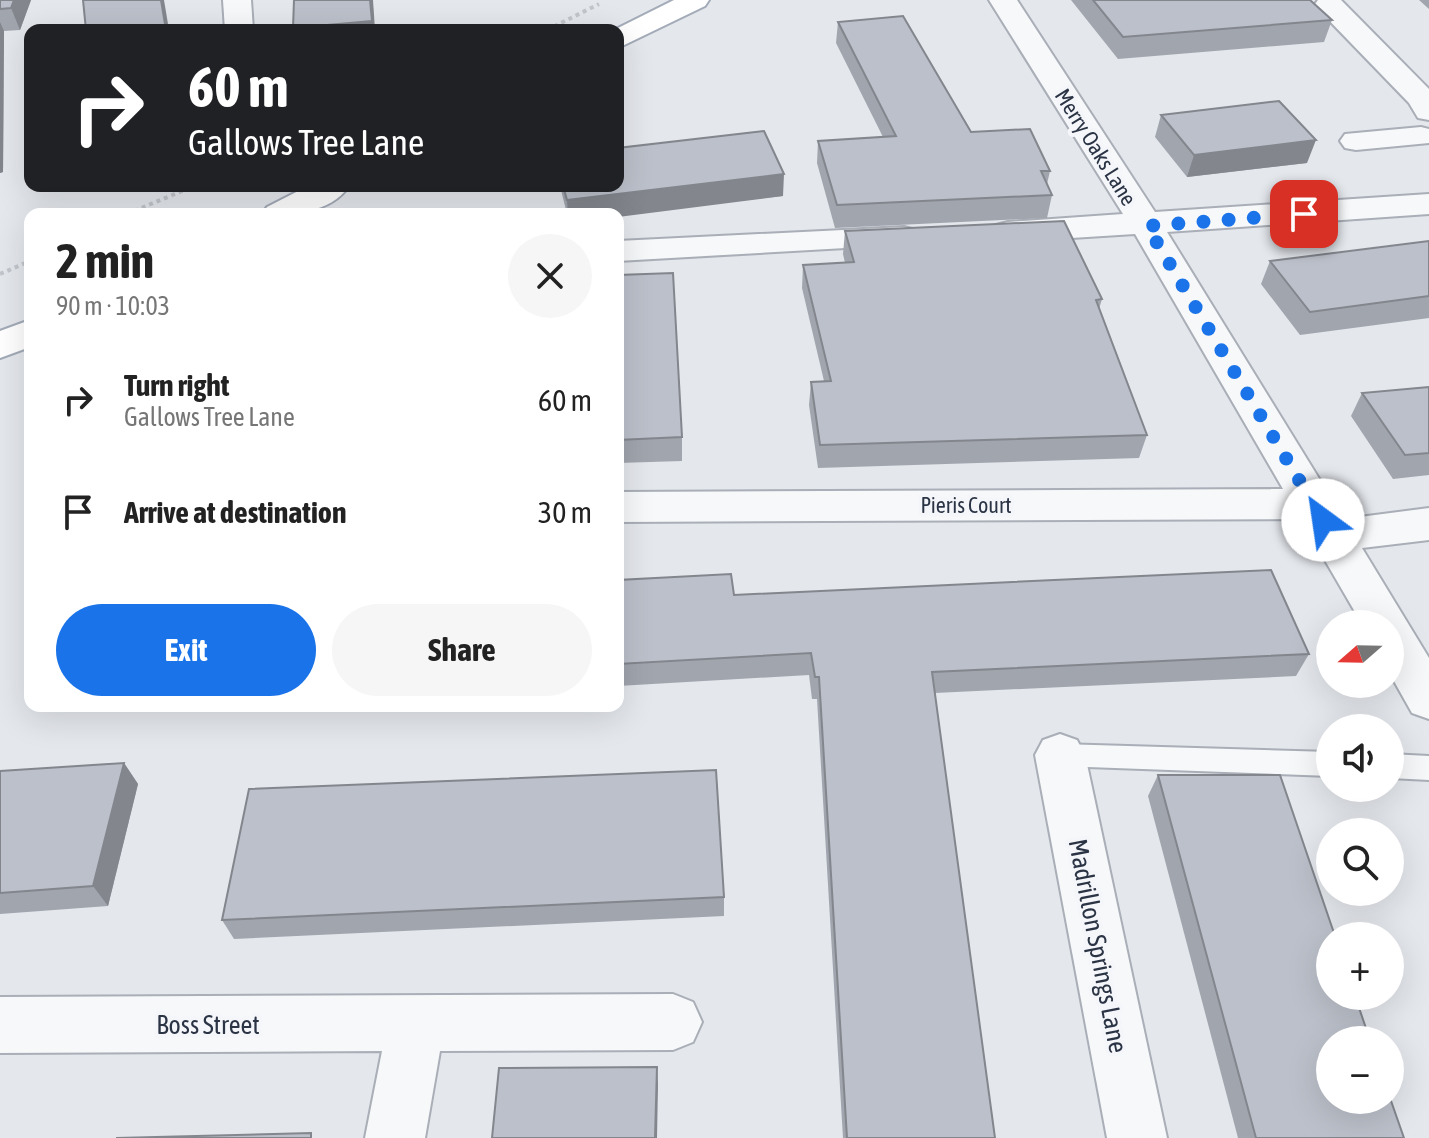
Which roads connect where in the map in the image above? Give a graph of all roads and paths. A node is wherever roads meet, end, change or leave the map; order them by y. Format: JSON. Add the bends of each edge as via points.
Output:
{"nodes":[{"id":1,"x":237,"y":0,"type":"edge"},
{"id":2,"x":592,"y":0,"type":"edge"},
{"id":3,"x":608,"y":0,"type":"edge"},
{"id":4,"x":695,"y":0,"type":"edge"},
{"id":5,"x":1003,"y":0,"type":"edge"},
{"id":6,"x":601,"y":3,"type":"junction"},
{"id":7,"x":1329,"y":4,"type":"dead end"},
{"id":8,"x":239,"y":24,"type":"edge"},
{"id":9,"x":559,"y":24,"type":"edge"},
{"id":10,"x":624,"y":36,"type":"edge"},
{"id":11,"x":1427,"y":127,"type":"edge"},
{"id":12,"x":1356,"y":141,"type":"dead end"},
{"id":13,"x":180,"y":192,"type":"edge"},
{"id":14,"x":321,"y":192,"type":"edge"},
{"id":15,"x":1429,"y":204,"type":"edge"},
{"id":16,"x":141,"y":208,"type":"edge"},
{"id":17,"x":291,"y":208,"type":"edge"},
{"id":18,"x":1147,"y":226,"type":"junction"},
{"id":19,"x":976,"y":234,"type":"edge"},
{"id":20,"x":929,"y":236,"type":"edge"},
{"id":21,"x":624,"y":251,"type":"edge"},
{"id":22,"x":24,"y":264,"type":"edge"},
{"id":23,"x":0,"y":274,"type":"edge"},
{"id":24,"x":24,"y":335,"type":"edge"},
{"id":25,"x":0,"y":346,"type":"edge"},
{"id":26,"x":624,"y":507,"type":"edge"},
{"id":27,"x":1323,"y":520,"type":"junction"},
{"id":28,"x":1429,"y":524,"type":"edge"},
{"id":29,"x":1377,"y":610,"type":"edge"},
{"id":30,"x":1404,"y":657,"type":"edge"},
{"id":31,"x":1429,"y":699,"type":"edge"},
{"id":32,"x":1060,"y":755,"type":"joint"},
{"id":33,"x":1316,"y":764,"type":"edge"},
{"id":34,"x":1404,"y":767,"type":"edge"},
{"id":35,"x":1429,"y":768,"type":"edge"},
{"id":36,"x":673,"y":1022,"type":"dead end"},
{"id":37,"x":0,"y":1025,"type":"edge"},
{"id":38,"x":416,"y":1025,"type":"junction"},
{"id":39,"x":395,"y":1138,"type":"edge"},
{"id":40,"x":1137,"y":1138,"type":"edge"}],
"edges":[{"from":1,"to":8,"type":"street"},
{"from":2,"to":6,"type":"path"},
{"from":3,"to":6,"type":"path"},
{"from":4,"to":10,"type":"main road"},
{"from":5,"to":18,"type":"street","name":"Merry Oaks Lane"},
{"from":6,"to":9,"type":"path"},
{"from":7,"to":11,"type":"street","via":[[1421,98]]},
{"from":11,"to":12,"type":"street"},
{"from":13,"to":16,"type":"path"},
{"from":14,"to":17,"type":"main road"},
{"from":15,"to":18,"type":"street"},
{"from":18,"to":19,"type":"street"},
{"from":18,"to":27,"type":"street","name":"Merry Oaks Lane"},
{"from":20,"to":21,"type":"street"},
{"from":22,"to":23,"type":"path"},
{"from":24,"to":25,"type":"main road"},
{"from":26,"to":27,"type":"street","name":"Pieris Court"},
{"from":27,"to":28,"type":"street","name":"Pieris Court"},
{"from":27,"to":29,"type":"street","name":"Merry Oaks Lane"},
{"from":30,"to":31,"type":"street"},
{"from":32,"to":33,"type":"lane"},
{"from":32,"to":40,"type":"street","name":"Madrillon Springs Lane"},
{"from":34,"to":35,"type":"lane"},
{"from":36,"to":38,"type":"street","name":"Boss Street"},
{"from":37,"to":38,"type":"street","name":"Boss Street"},
{"from":38,"to":39,"type":"street"}]}
